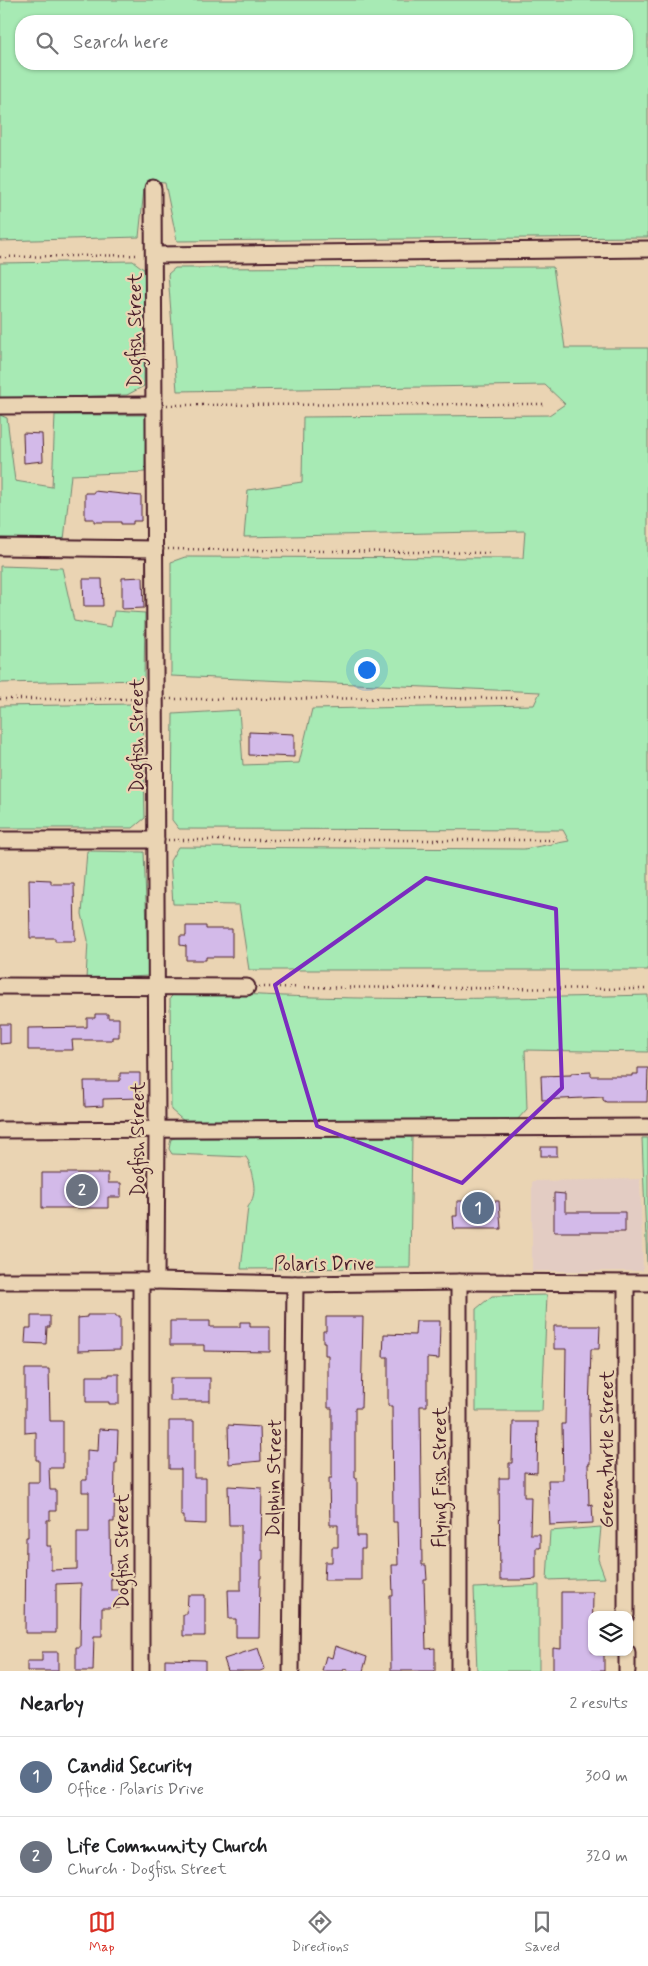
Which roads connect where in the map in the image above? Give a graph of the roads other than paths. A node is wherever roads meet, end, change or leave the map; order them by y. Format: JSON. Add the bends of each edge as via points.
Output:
{"nodes":[{"id":1,"x":153,"y":188,"type":"dead end"},
{"id":2,"x":648,"y":249,"type":"edge"},
{"id":3,"x":154,"y":255,"type":"junction"},
{"id":4,"x":154,"y":405,"type":"junction"},
{"id":5,"x":0,"y":406,"type":"edge"},
{"id":6,"x":0,"y":547,"type":"edge"},
{"id":7,"x":155,"y":549,"type":"junction"},
{"id":8,"x":0,"y":840,"type":"edge"},
{"id":9,"x":156,"y":840,"type":"junction"},
{"id":10,"x":0,"y":986,"type":"edge"},
{"id":11,"x":157,"y":986,"type":"junction"},
{"id":12,"x":247,"y":987,"type":"road end"},
{"id":13,"x":648,"y":1127,"type":"edge"},
{"id":14,"x":157,"y":1128,"type":"junction"},
{"id":15,"x":0,"y":1130,"type":"edge"},
{"id":16,"x":0,"y":1281,"type":"edge"},
{"id":17,"x":149,"y":1281,"type":"junction"},
{"id":18,"x":459,"y":1282,"type":"junction"},
{"id":19,"x":626,"y":1283,"type":"junction"},
{"id":20,"x":648,"y":1283,"type":"edge"},
{"id":21,"x":295,"y":1284,"type":"junction"},
{"id":22,"x":626,"y":1611,"type":"edge"},
{"id":23,"x":627,"y":1656,"type":"edge"},
{"id":24,"x":142,"y":1671,"type":"edge"},
{"id":25,"x":291,"y":1671,"type":"edge"},
{"id":26,"x":459,"y":1671,"type":"edge"},
{"id":27,"x":627,"y":1671,"type":"edge"}],
"edges":[{"from":1,"to":3,"type":"street","name":"Dogfish Street"},
{"from":2,"to":3,"type":"street"},
{"from":3,"to":4,"type":"street","name":"Dogfish Street"},
{"from":4,"to":5,"type":"street"},
{"from":4,"to":7,"type":"street","name":"Dogfish Street"},
{"from":6,"to":7,"type":"street"},
{"from":7,"to":9,"type":"street","name":"Dogfish Street"},
{"from":8,"to":9,"type":"street"},
{"from":9,"to":11,"type":"street","name":"Dogfish Street"},
{"from":10,"to":11,"type":"street"},
{"from":11,"to":12,"type":"street"},
{"from":11,"to":14,"type":"street","name":"Dogfish Street"},
{"from":13,"to":14,"type":"street"},
{"from":14,"to":15,"type":"street"},
{"from":14,"to":17,"type":"street","name":"Dogfish Street"},
{"from":16,"to":17,"type":"street","name":"Polaris Drive"},
{"from":17,"to":21,"type":"street","name":"Polaris Drive"},
{"from":17,"to":24,"type":"street","name":"Dogfish Street"},
{"from":18,"to":19,"type":"street","name":"Polaris Drive"},
{"from":18,"to":21,"type":"street","name":"Polaris Drive"},
{"from":18,"to":26,"type":"street","name":"Flying Fish Street"},
{"from":19,"to":20,"type":"street","name":"Polaris Drive"},
{"from":19,"to":22,"type":"street","name":"Greenturtle Street"},
{"from":21,"to":25,"type":"street","name":"Dolphin Street"},
{"from":23,"to":27,"type":"street"}]}
